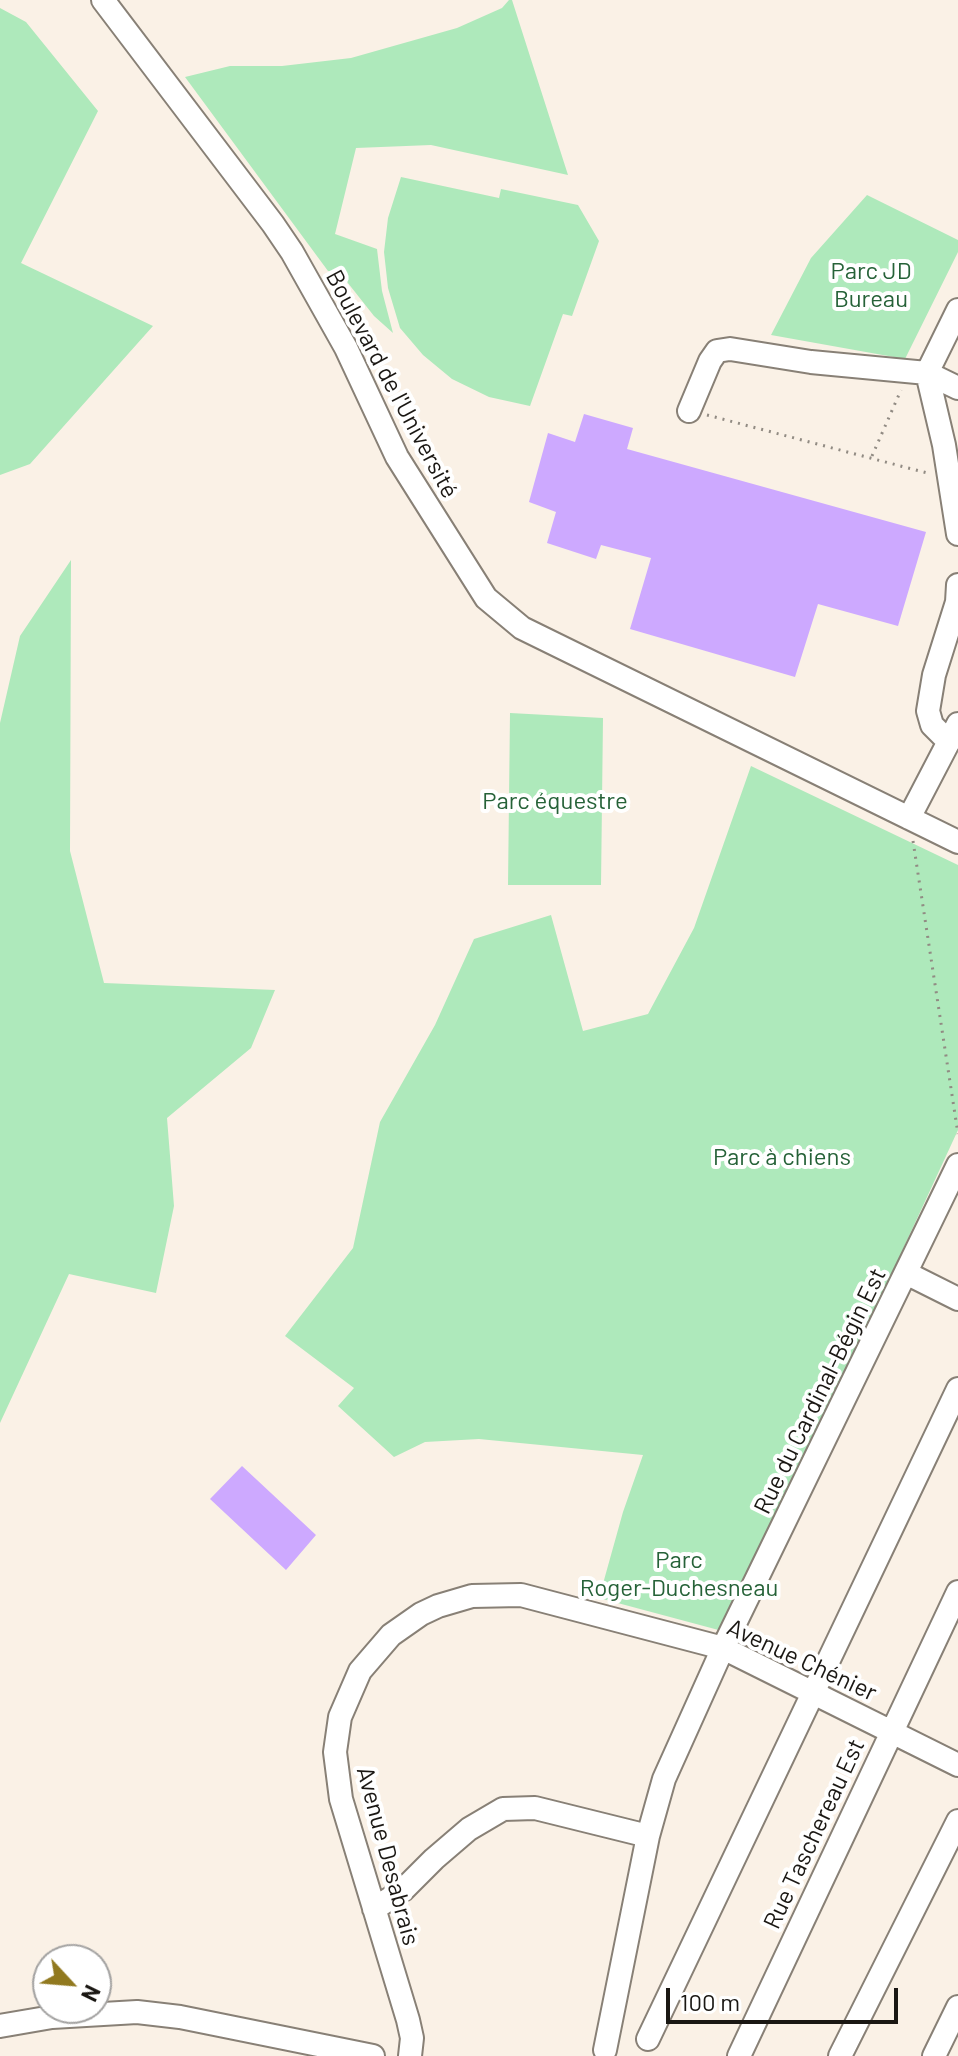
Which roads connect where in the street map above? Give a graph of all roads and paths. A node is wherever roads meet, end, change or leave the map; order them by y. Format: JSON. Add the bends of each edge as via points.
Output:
{"nodes":[{"id":1,"x":103,"y":0,"type":"edge"},
{"id":2,"x":958,"y":310,"type":"edge"},
{"id":3,"x":918,"y":373,"type":"junction"},
{"id":4,"x":958,"y":388,"type":"edge"},
{"id":5,"x":689,"y":411,"type":"joint"},
{"id":6,"x":872,"y":456,"type":"junction"},
{"id":7,"x":949,"y":479,"type":"junction"},
{"id":8,"x":958,"y":534,"type":"edge"},
{"id":9,"x":958,"y":585,"type":"edge"},
{"id":10,"x":953,"y":733,"type":"edge"},
{"id":11,"x":909,"y":818,"type":"junction"},
{"id":12,"x":958,"y":842,"type":"edge"},
{"id":13,"x":958,"y":1134,"type":"edge"},
{"id":14,"x":958,"y":1165,"type":"edge"},
{"id":15,"x":906,"y":1273,"type":"junction"},
{"id":16,"x":958,"y":1299,"type":"edge"},
{"id":17,"x":958,"y":1389,"type":"edge"},
{"id":18,"x":958,"y":1592,"type":"edge"},
{"id":19,"x":391,"y":1635,"type":"joint"},
{"id":20,"x":723,"y":1648,"type":"junction"},
{"id":21,"x":814,"y":1693,"type":"junction"},
{"id":22,"x":892,"y":1732,"type":"junction"},
{"id":23,"x":958,"y":1765,"type":"edge"},
{"id":24,"x":958,"y":1821,"type":"edge"},
{"id":25,"x":648,"y":1836,"type":"junction"},
{"id":26,"x":374,"y":1909,"type":"junction"},
{"id":27,"x":958,"y":2007,"type":"edge"},
{"id":28,"x":0,"y":2026,"type":"edge"},
{"id":29,"x":648,"y":2039,"type":"dead end"},
{"id":30,"x":605,"y":2050,"type":"dead end"},
{"id":31,"x":738,"y":2051,"type":"edge"},
{"id":32,"x":373,"y":2056,"type":"edge"},
{"id":33,"x":410,"y":2056,"type":"edge"},
{"id":34,"x":840,"y":2056,"type":"edge"},
{"id":35,"x":934,"y":2056,"type":"edge"}],
"edges":[{"from":1,"to":11,"type":"street","name":"Boulevard de l'Université","via":[[300,266],[397,457],[486,598],[522,628]]},
{"from":2,"to":3,"type":"street"},
{"from":3,"to":4,"type":"street"},
{"from":3,"to":5,"type":"street","via":[[717,351]]},
{"from":3,"to":6,"type":"path"},
{"from":3,"to":7,"type":"street"},
{"from":5,"to":6,"type":"path"},
{"from":6,"to":7,"type":"path"},
{"from":7,"to":8,"type":"street"},
{"from":9,"to":10,"type":"street","via":[[928,711],[932,725]]},
{"from":10,"to":11,"type":"street"},
{"from":11,"to":12,"type":"street","name":"Boulevard de l'Université"},
{"from":11,"to":13,"type":"path"},
{"from":14,"to":15,"type":"street","name":"Rue du Cardinal-Bégin Est"},
{"from":15,"to":16,"type":"street"},
{"from":15,"to":20,"type":"street","name":"Rue du Cardinal-Bégin Est"},
{"from":17,"to":21,"type":"street"},
{"from":18,"to":22,"type":"street","name":"Rue Taschereau Est"},
{"from":19,"to":20,"type":"street","name":"Avenue Chénier","via":[[438,1606],[505,1593]]},
{"from":19,"to":26,"type":"street","name":"Avenue Desabrais","via":[[352,1686],[335,1752],[341,1799]]},
{"from":20,"to":21,"type":"street","name":"Avenue Chénier"},
{"from":20,"to":25,"type":"street","name":"Rue du Cardinal-Bégin Est","via":[[664,1779]]},
{"from":21,"to":22,"type":"street","name":"Avenue Chénier"},
{"from":21,"to":29,"type":"street"},
{"from":22,"to":23,"type":"street","name":"Avenue Chénier"},
{"from":22,"to":31,"type":"street","name":"Rue Taschereau Est"},
{"from":24,"to":34,"type":"street"},
{"from":25,"to":26,"type":"street","via":[[535,1808],[503,1809],[469,1829],[403,1890]]},
{"from":25,"to":30,"type":"street","name":"Rue du Cardinal-Bégin Est"},
{"from":26,"to":33,"type":"street","name":"Avenue Desabrais","via":[[408,2020]]},
{"from":27,"to":35,"type":"street"},
{"from":28,"to":32,"type":"street","via":[[137,2012]]}]}
